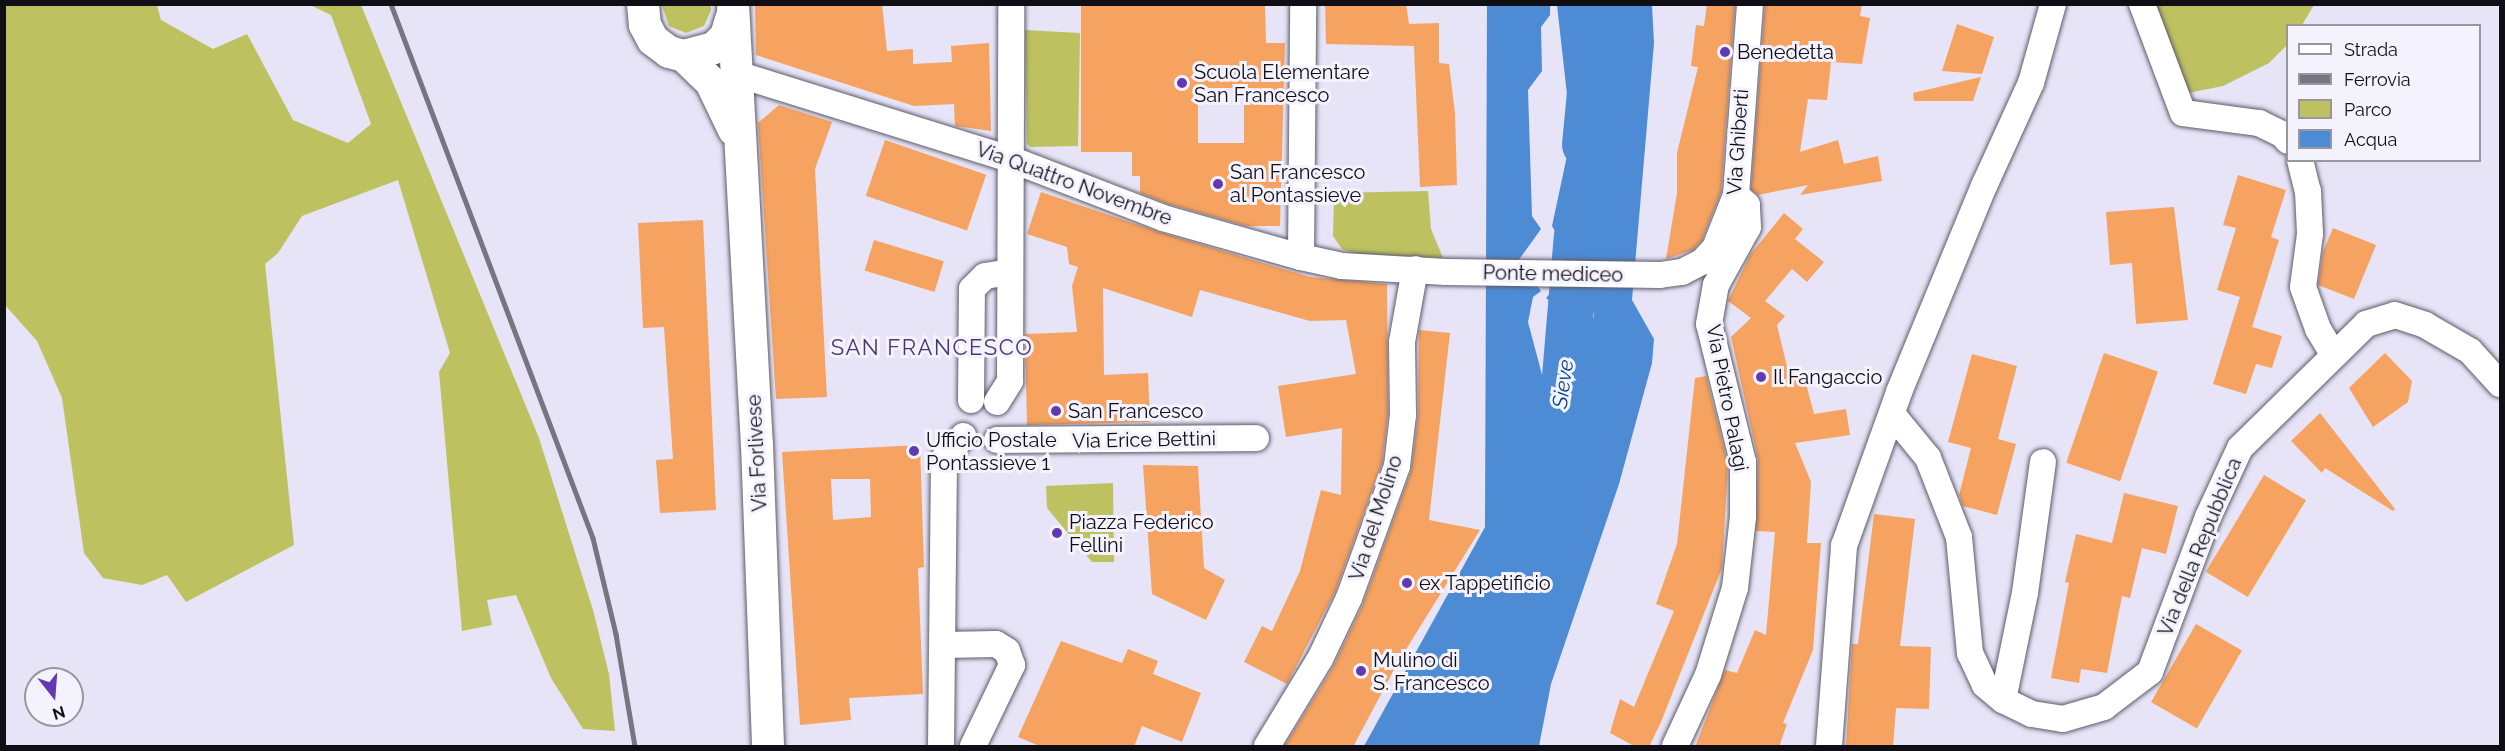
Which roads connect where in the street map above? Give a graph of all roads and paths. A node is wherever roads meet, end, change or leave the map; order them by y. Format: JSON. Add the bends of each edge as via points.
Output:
{"nodes":[{"id":1,"x":618,"y":4,"type":"edge"},
{"id":2,"x":732,"y":4,"type":"edge"},
{"id":3,"x":1011,"y":4,"type":"edge"},
{"id":4,"x":1303,"y":4,"type":"edge"},
{"id":5,"x":1750,"y":4,"type":"edge"},
{"id":6,"x":2054,"y":4,"type":"edge"},
{"id":7,"x":2142,"y":4,"type":"edge"},
{"id":8,"x":644,"y":15,"type":"edge"},
{"id":9,"x":684,"y":56,"type":"junction"},
{"id":10,"x":737,"y":74,"type":"junction"},
{"id":11,"x":2286,"y":139,"type":"edge"},
{"id":12,"x":741,"y":160,"type":"junction"},
{"id":13,"x":1013,"y":160,"type":"junction"},
{"id":14,"x":2301,"y":162,"type":"edge"},
{"id":15,"x":1736,"y":195,"type":"junction"},
{"id":16,"x":1301,"y":257,"type":"junction"},
{"id":17,"x":1415,"y":269,"type":"junction"},
{"id":18,"x":1009,"y":272,"type":"junction"},
{"id":19,"x":1660,"y":275,"type":"joint"},
{"id":20,"x":2333,"y":354,"type":"junction"},
{"id":21,"x":2500,"y":384,"type":"edge"},
{"id":22,"x":971,"y":400,"type":"junction"},
{"id":23,"x":998,"y":402,"type":"junction"},
{"id":24,"x":1892,"y":414,"type":"junction"},
{"id":25,"x":963,"y":436,"type":"junction"},
{"id":26,"x":1256,"y":438,"type":"dead end"},
{"id":27,"x":997,"y":440,"type":"junction"},
{"id":28,"x":2043,"y":462,"type":"dead end"},
{"id":29,"x":943,"y":645,"type":"junction"},
{"id":30,"x":2003,"y":700,"type":"junction"},
{"id":31,"x":768,"y":747,"type":"edge"},
{"id":32,"x":941,"y":747,"type":"edge"},
{"id":33,"x":973,"y":747,"type":"edge"},
{"id":34,"x":1267,"y":747,"type":"edge"},
{"id":35,"x":1675,"y":747,"type":"edge"},
{"id":36,"x":1829,"y":747,"type":"edge"}],
"edges":[{"from":1,"to":8,"type":"street","name":"Via Forlivese"},
{"from":2,"to":9,"type":"street","name":"Via Forlivese","via":[[733,19],[726,36],[714,48]]},
{"from":2,"to":10,"type":"street","name":"Via Forlivese"},
{"from":3,"to":13,"type":"street"},
{"from":4,"to":16,"type":"street"},
{"from":5,"to":15,"type":"street","name":"Via Ghiberti"},
{"from":6,"to":24,"type":"street","via":[[2031,83],[1984,186]]},
{"from":7,"to":11,"type":"street","via":[[2183,113],[2259,123]]},
{"from":8,"to":9,"type":"street","name":"Via Forlivese","via":[[661,46]]},
{"from":9,"to":10,"type":"street"},
{"from":9,"to":12,"type":"street","name":"Via Forlivese","via":[[711,82],[730,117]]},
{"from":10,"to":12,"type":"street","name":"Via Forlivese"},
{"from":10,"to":13,"type":"street","name":"Via Quattro Novembre"},
{"from":12,"to":31,"type":"street","name":"Via Forlivese"},
{"from":13,"to":16,"type":"street","name":"Via Quattro Novembre","via":[[1163,218]]},
{"from":13,"to":18,"type":"street"},
{"from":14,"to":20,"type":"street","via":[[2308,191],[2310,234],[2303,288],[2318,329]]},
{"from":15,"to":19,"type":"street","name":"Via Ghiberti","via":[[1715,248],[1702,262],[1682,272]]},
{"from":15,"to":35,"type":"street","name":"Via Pietro Palagi","via":[[1747,205],[1748,227],[1716,285],[1709,324],[1743,462],[1743,517],[1735,588],[1708,675]]},
{"from":16,"to":17,"type":"street","name":"Via Quattro Novembre","via":[[1342,266]]},
{"from":17,"to":19,"type":"street","name":"Ponte mediceo"},
{"from":17,"to":34,"type":"street","name":"Via del Molino","via":[[1402,342],[1403,415],[1397,466],[1344,608],[1320,659]]},
{"from":18,"to":22,"type":"street","via":[[985,276],[972,289]]},
{"from":18,"to":23,"type":"street","via":[[1010,381]]},
{"from":20,"to":21,"type":"street","name":"Via della Repubblica","via":[[2366,324],[2395,315],[2425,326],[2470,351]]},
{"from":20,"to":30,"type":"street","name":"Via della Repubblica","via":[[2300,392],[2240,448],[2208,517],[2150,672],[2104,707],[2063,719],[2032,714]]},
{"from":22,"to":23,"type":"street"},
{"from":22,"to":25,"type":"street","via":[[960,415]]},
{"from":23,"to":27,"type":"street","via":[[1005,426]]},
{"from":24,"to":30,"type":"street","name":"Via della Repubblica","via":[[1928,458],[1959,537],[1970,653],[1985,685]]},
{"from":24,"to":36,"type":"street","via":[[1844,546]]},
{"from":25,"to":27,"type":"street","name":"Via Erice Bettini","via":[[978,444]]},
{"from":25,"to":29,"type":"street","via":[[944,459]]},
{"from":26,"to":27,"type":"street","name":"Via Erice Bettini"},
{"from":28,"to":30,"type":"street","via":[[2025,593]]},
{"from":29,"to":32,"type":"street"},
{"from":29,"to":33,"type":"street","via":[[996,644],[1007,651],[1011,665]]}]}
